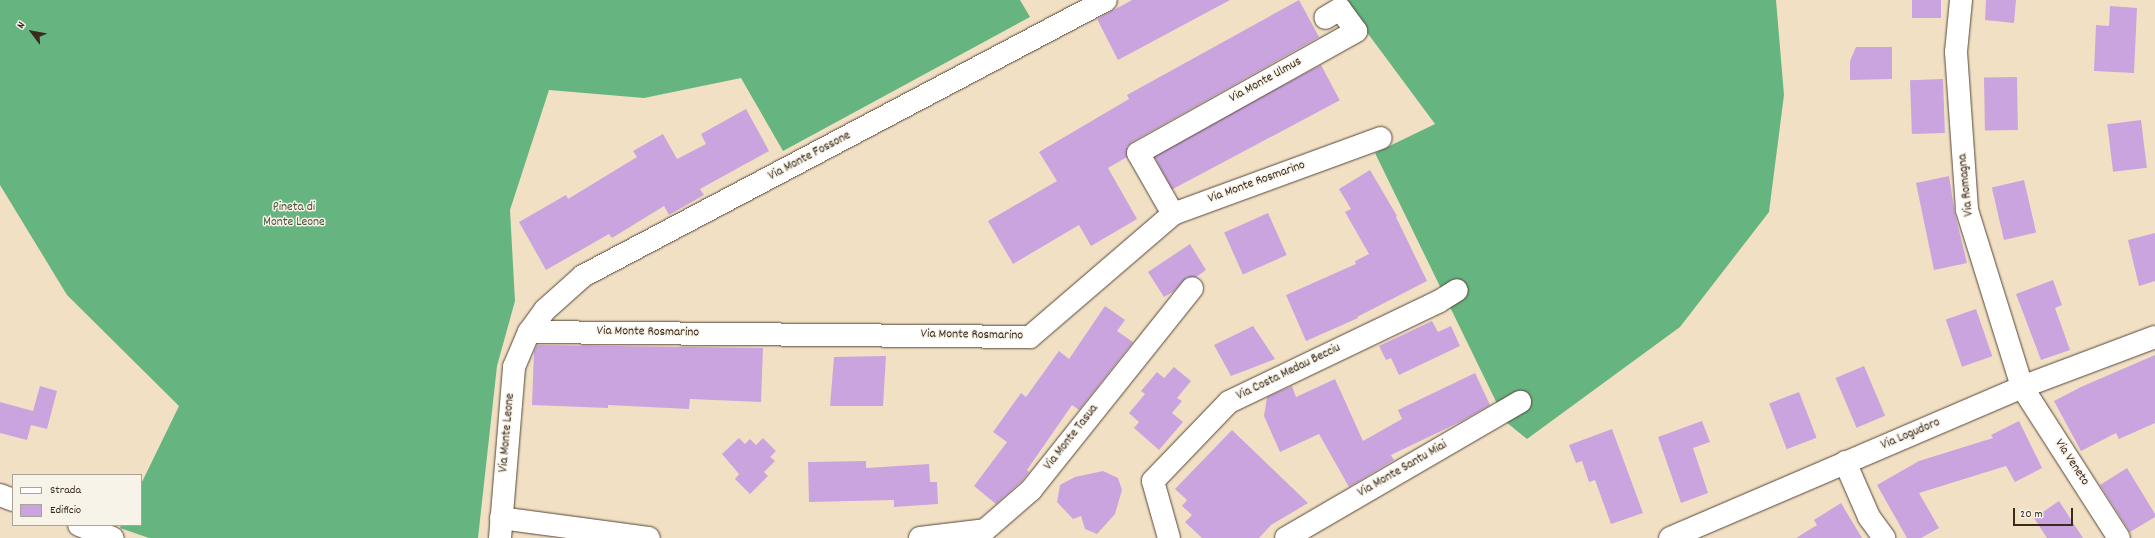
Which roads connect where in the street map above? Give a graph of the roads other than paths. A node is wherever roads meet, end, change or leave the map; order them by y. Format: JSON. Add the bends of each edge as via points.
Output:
{"nodes":[{"id":1,"x":1106,"y":0,"type":"edge"},
{"id":2,"x":1961,"y":0,"type":"edge"},
{"id":3,"x":1325,"y":18,"type":"dead end"},
{"id":4,"x":1381,"y":138,"type":"dead end"},
{"id":5,"x":1173,"y":214,"type":"junction"},
{"id":6,"x":1192,"y":288,"type":"dead end"},
{"id":7,"x":1457,"y":290,"type":"dead end"},
{"id":8,"x":529,"y":332,"type":"junction"},
{"id":9,"x":2155,"y":337,"type":"edge"},
{"id":10,"x":2022,"y":387,"type":"junction"},
{"id":11,"x":1520,"y":402,"type":"dead end"},
{"id":12,"x":1846,"y":462,"type":"junction"},
{"id":13,"x":0,"y":495,"type":"edge"},
{"id":14,"x":12,"y":500,"type":"edge"},
{"id":15,"x":82,"y":526,"type":"edge"},
{"id":16,"x":500,"y":528,"type":"edge"},
{"id":17,"x":113,"y":538,"type":"edge"},
{"id":18,"x":649,"y":538,"type":"edge"},
{"id":19,"x":920,"y":538,"type":"edge"},
{"id":20,"x":1169,"y":538,"type":"edge"},
{"id":21,"x":1286,"y":538,"type":"edge"},
{"id":22,"x":1672,"y":538,"type":"edge"},
{"id":23,"x":1884,"y":538,"type":"edge"},
{"id":24,"x":2120,"y":538,"type":"edge"}],
"edges":[{"from":1,"to":8,"type":"street","name":"Via Monte Fossone","via":[[583,276],[545,310]]},
{"from":2,"to":10,"type":"street","name":"Via Romagna","via":[[1956,52],[1967,210]]},
{"from":3,"to":5,"type":"street","name":"Via Monte Ulmus","via":[[1340,9],[1356,31],[1138,153]]},
{"from":4,"to":5,"type":"street","name":"Via Monte Rosmarino"},
{"from":5,"to":8,"type":"street","name":"Via Monte Rosmarino","via":[[1030,337]]},
{"from":6,"to":19,"type":"street","name":"Via Monte Tasua","via":[[1031,490],[985,530]]},
{"from":7,"to":20,"type":"street","name":"Via Costa Medau Becciu","via":[[1438,302],[1229,402],[1153,481]]},
{"from":8,"to":16,"type":"street","name":"Via Monte Leone","via":[[514,367]]},
{"from":9,"to":10,"type":"street","name":"Via Logudoro"},
{"from":10,"to":12,"type":"street","name":"Via Logudoro"},
{"from":10,"to":24,"type":"street","name":"Via Veneto"},
{"from":11,"to":21,"type":"street","name":"Via Monte Santu Miai"},
{"from":12,"to":22,"type":"street","name":"Via Logudoro"},
{"from":12,"to":23,"type":"street","via":[[1870,517]]},
{"from":13,"to":14,"type":"street"},
{"from":15,"to":17,"type":"street"},
{"from":16,"to":18,"type":"street"}]}
